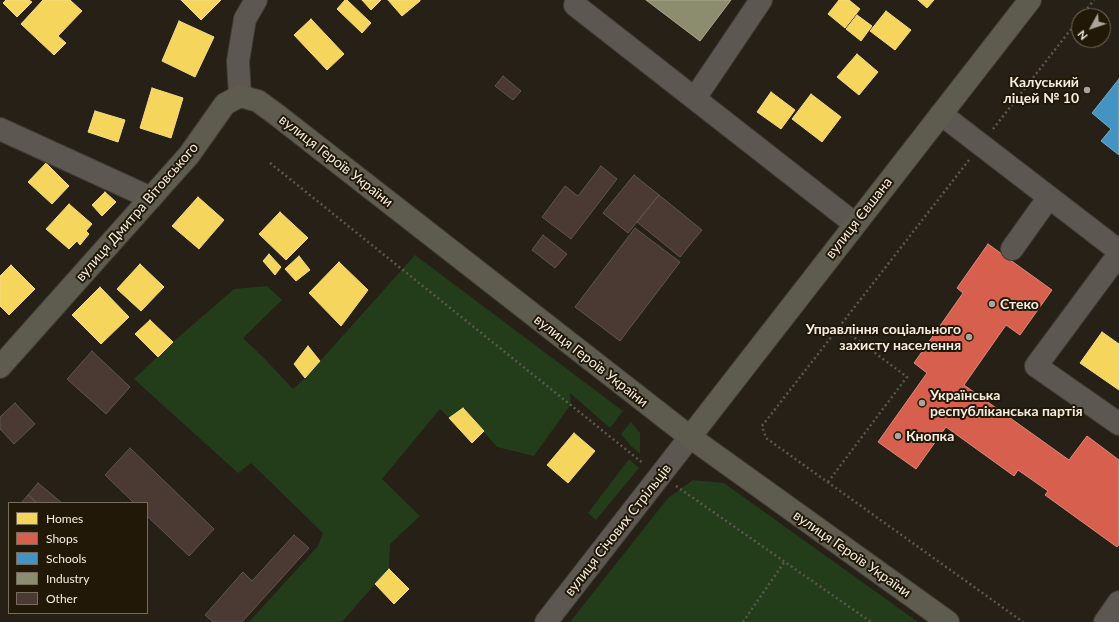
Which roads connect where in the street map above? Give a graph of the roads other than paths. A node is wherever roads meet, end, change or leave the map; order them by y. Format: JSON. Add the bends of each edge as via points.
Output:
{"nodes":[{"id":1,"x":256,"y":0,"type":"edge"},
{"id":2,"x":761,"y":0,"type":"edge"},
{"id":3,"x":1030,"y":0,"type":"edge"},
{"id":4,"x":575,"y":5,"type":"dead end"},
{"id":5,"x":240,"y":96,"type":"junction"},
{"id":6,"x":695,"y":98,"type":"junction"},
{"id":7,"x":941,"y":114,"type":"junction"},
{"id":8,"x":0,"y":129,"type":"edge"},
{"id":9,"x":1049,"y":197,"type":"junction"},
{"id":10,"x":151,"y":198,"type":"junction"},
{"id":11,"x":855,"y":224,"type":"junction"},
{"id":12,"x":1012,"y":249,"type":"dead end"},
{"id":13,"x":1119,"y":252,"type":"edge"},
{"id":14,"x":0,"y":367,"type":"edge"},
{"id":15,"x":1119,"y":424,"type":"edge"},
{"id":16,"x":690,"y":438,"type":"junction"},
{"id":17,"x":1119,"y":602,"type":"edge"},
{"id":18,"x":546,"y":622,"type":"edge"},
{"id":19,"x":948,"y":622,"type":"edge"},
{"id":20,"x":1104,"y":622,"type":"edge"}],
"edges":[{"from":1,"to":5,"type":"street","via":[[245,19],[238,61]]},
{"from":2,"to":6,"type":"street"},
{"from":3,"to":7,"type":"main road","name":"вулиця Євшана"},
{"from":4,"to":6,"type":"street"},
{"from":5,"to":10,"type":"main road","name":"вулиця Дмитра Вітовського","via":[[225,104],[189,155]]},
{"from":5,"to":16,"type":"main road","name":"вулиця Героїв України","via":[[258,101],[277,115]]},
{"from":6,"to":11,"type":"street"},
{"from":7,"to":9,"type":"street"},
{"from":7,"to":11,"type":"main road","name":"вулиця Євшана"},
{"from":8,"to":10,"type":"street"},
{"from":9,"to":12,"type":"street"},
{"from":9,"to":13,"type":"street"},
{"from":10,"to":14,"type":"main road","name":"вулиця Дмитра Вітовського"},
{"from":11,"to":16,"type":"main road","name":"вулиця Євшана"},
{"from":13,"to":15,"type":"street","via":[[1036,366]]},
{"from":16,"to":18,"type":"street","name":"вулиця Січових Стрільців"},
{"from":16,"to":19,"type":"main road","name":"вулиця Героїв України"},
{"from":17,"to":20,"type":"street"}]}
